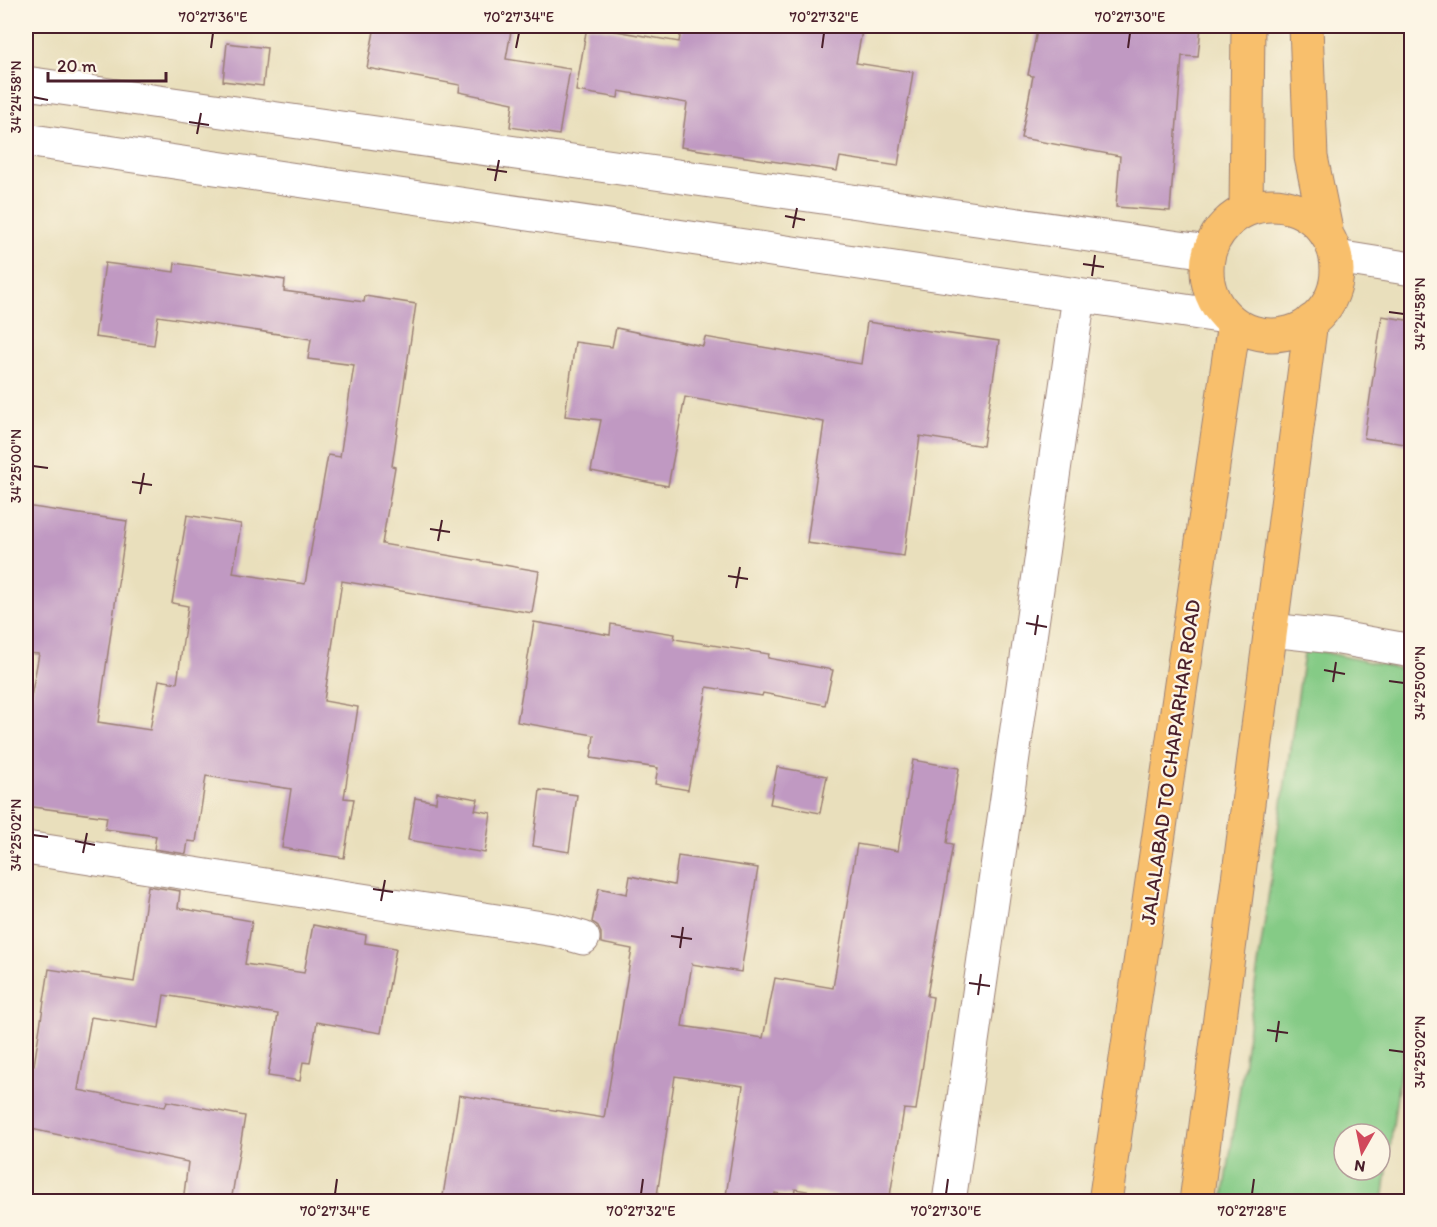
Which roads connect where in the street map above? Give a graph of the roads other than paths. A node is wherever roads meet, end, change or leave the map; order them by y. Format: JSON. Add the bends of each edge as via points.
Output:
{"nodes":[{"id":1,"x":1248,"y":26,"type":"edge"},
{"id":2,"x":1306,"y":26,"type":"edge"},
{"id":3,"x":26,"y":83,"type":"edge"},
{"id":4,"x":26,"y":140,"type":"edge"},
{"id":5,"x":1246,"y":209,"type":"junction"},
{"id":6,"x":1331,"y":244,"type":"junction"},
{"id":7,"x":1208,"y":252,"type":"junction"},
{"id":8,"x":1412,"y":270,"type":"edge"},
{"id":9,"x":1079,"y":296,"type":"junction"},
{"id":10,"x":1230,"y":320,"type":"junction"},
{"id":11,"x":1311,"y":321,"type":"junction"},
{"id":12,"x":1271,"y":630,"type":"junction"},
{"id":13,"x":1412,"y":651,"type":"edge"},
{"id":14,"x":26,"y":848,"type":"edge"},
{"id":15,"x":583,"y":938,"type":"dead end"},
{"id":16,"x":949,"y":1202,"type":"edge"},
{"id":17,"x":1104,"y":1202,"type":"edge"},
{"id":18,"x":1196,"y":1202,"type":"edge"}],
"edges":[{"from":1,"to":5,"type":"main road"},
{"from":2,"to":6,"type":"main road","via":[[1311,157]]},
{"from":3,"to":7,"type":"street"},
{"from":4,"to":9,"type":"street"},
{"from":5,"to":6,"type":"main road","via":[[1275,204],[1303,211]]},
{"from":5,"to":7,"type":"main road","via":[[1222,226]]},
{"from":6,"to":8,"type":"street"},
{"from":6,"to":11,"type":"main road","via":[[1336,287],[1322,313]]},
{"from":7,"to":10,"type":"main road","via":[[1207,282],[1219,308]]},
{"from":9,"to":10,"type":"street"},
{"from":9,"to":16,"type":"street"},
{"from":10,"to":11,"type":"main road","via":[[1241,328],[1270,336],[1299,330]]},
{"from":10,"to":17,"type":"main road","name":"JALALABAD TO CHAPARHAR ROAD"},
{"from":11,"to":12,"type":"main road"},
{"from":12,"to":13,"type":"street"},
{"from":12,"to":18,"type":"main road"},
{"from":14,"to":15,"type":"street","via":[[555,930]]}]}
